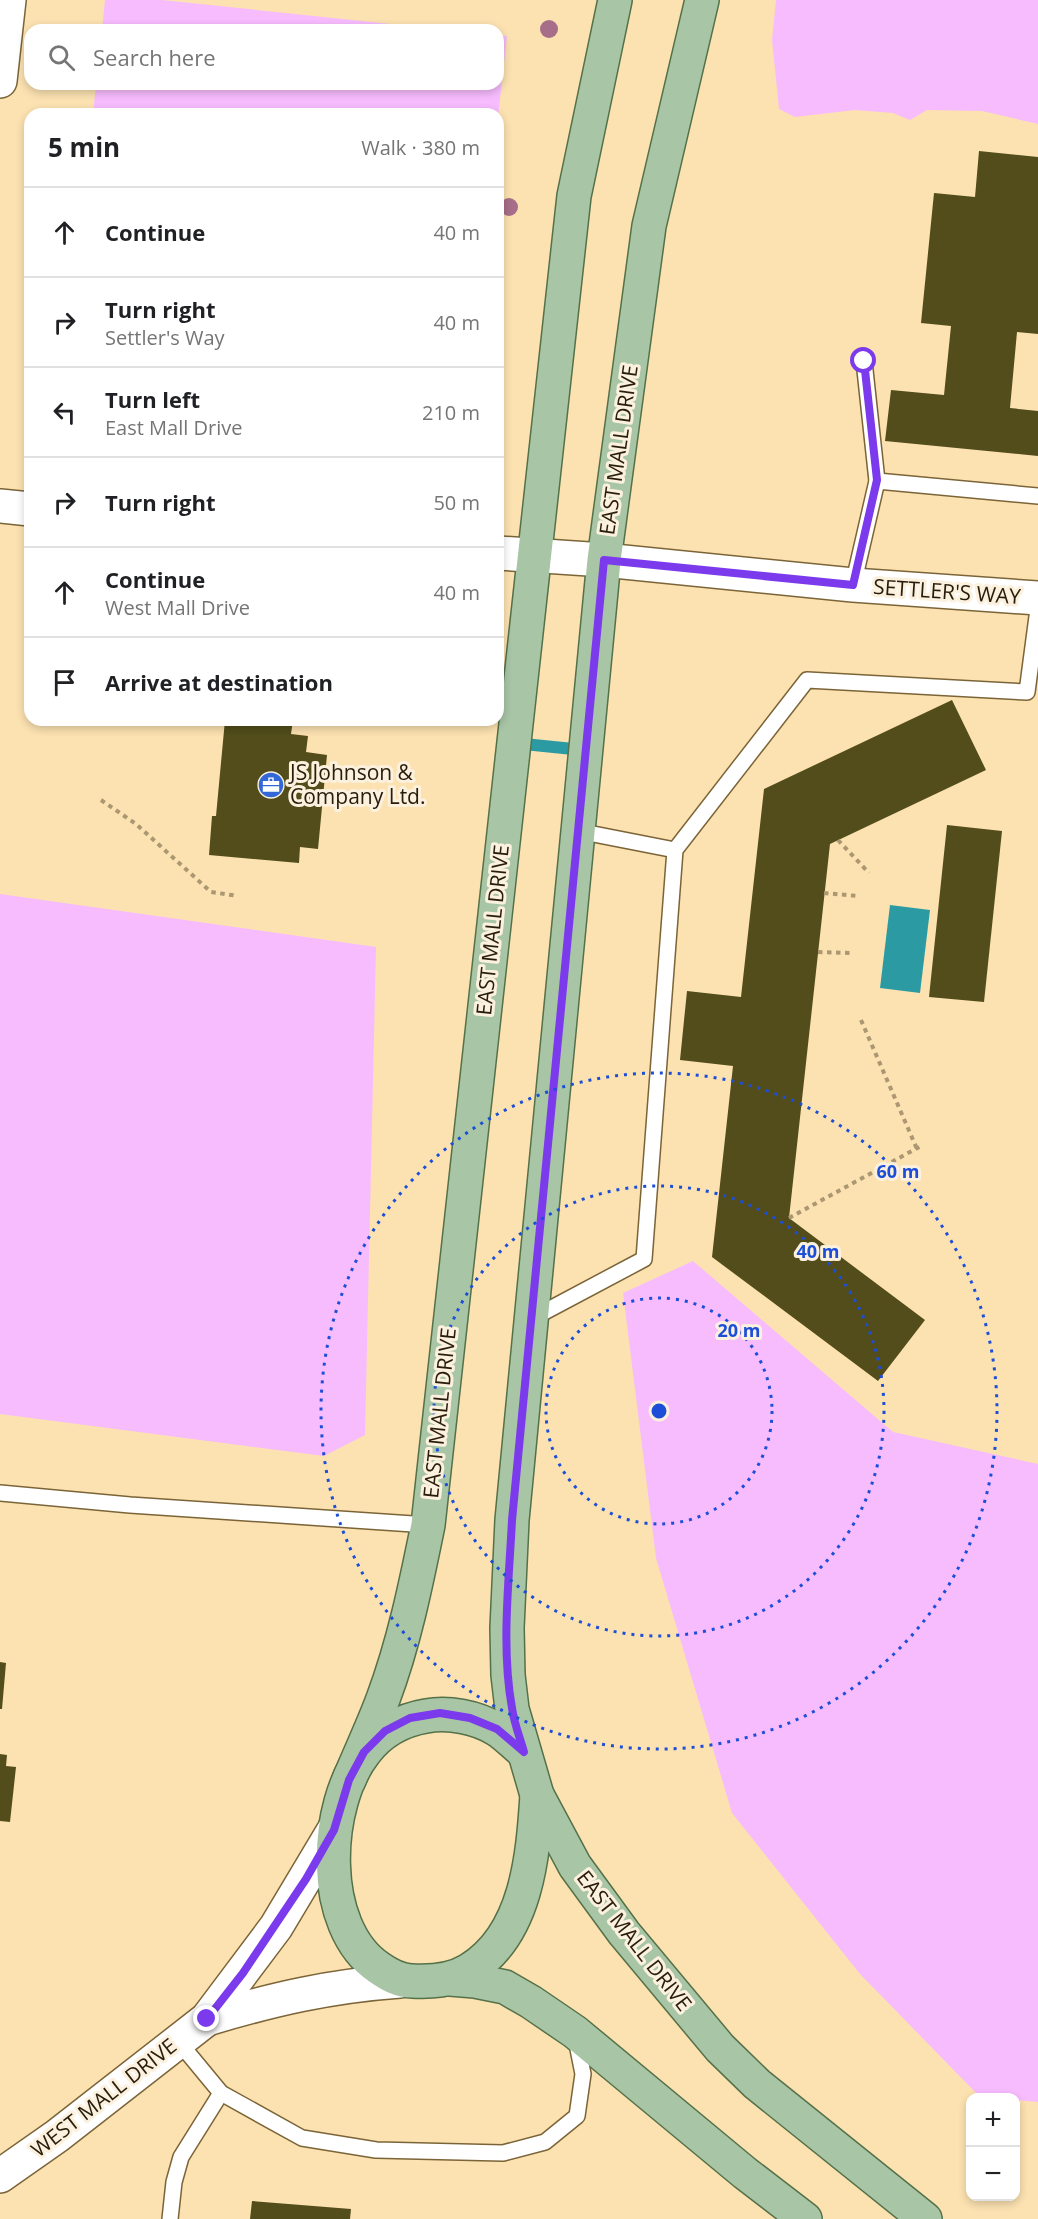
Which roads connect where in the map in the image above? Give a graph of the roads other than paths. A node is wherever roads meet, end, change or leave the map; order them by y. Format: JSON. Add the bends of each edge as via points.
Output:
{"nodes":[{"id":1,"x":9,"y":0,"type":"edge"},
{"id":2,"x":615,"y":0,"type":"edge"},
{"id":3,"x":702,"y":0,"type":"edge"},
{"id":4,"x":0,"y":81,"type":"edge"},
{"id":5,"x":864,"y":361,"type":"dead end"},
{"id":6,"x":877,"y":480,"type":"junction"},
{"id":7,"x":1038,"y":496,"type":"edge"},
{"id":8,"x":0,"y":506,"type":"edge"},
{"id":9,"x":24,"y":508,"type":"edge"},
{"id":10,"x":504,"y":554,"type":"edge"},
{"id":11,"x":533,"y":556,"type":"junction"},
{"id":12,"x":604,"y":560,"type":"junction"},
{"id":13,"x":853,"y":585,"type":"junction"},
{"id":14,"x":1038,"y":598,"type":"edge"},
{"id":15,"x":1038,"y":609,"type":"edge"},
{"id":16,"x":578,"y":831,"type":"junction"},
{"id":17,"x":675,"y":849,"type":"junction"},
{"id":18,"x":531,"y":1319,"type":"junction"},
{"id":19,"x":0,"y":1493,"type":"edge"},
{"id":20,"x":428,"y":1525,"type":"junction"},
{"id":21,"x":524,"y":1752,"type":"junction"},
{"id":22,"x":349,"y":1780,"type":"junction"},
{"id":23,"x":537,"y":1795,"type":"junction"},
{"id":24,"x":334,"y":1830,"type":"junction"},
{"id":25,"x":450,"y":1979,"type":"junction"},
{"id":26,"x":400,"y":1981,"type":"junction"},
{"id":27,"x":207,"y":2019,"type":"junction"},
{"id":28,"x":575,"y":2032,"type":"junction"},
{"id":29,"x":178,"y":2041,"type":"junction"},
{"id":30,"x":221,"y":2093,"type":"junction"},
{"id":31,"x":0,"y":2176,"type":"edge"},
{"id":32,"x":170,"y":2219,"type":"edge"},
{"id":33,"x":805,"y":2219,"type":"edge"},
{"id":34,"x":925,"y":2219,"type":"edge"}],
"edges":[{"from":1,"to":4,"type":"street"},
{"from":2,"to":11,"type":"main road","name":"EAST MALL DRIVE","via":[[574,196]]},
{"from":3,"to":12,"type":"main road","name":"EAST MALL DRIVE","via":[[649,226]]},
{"from":5,"to":6,"type":"lane"},
{"from":6,"to":7,"type":"lane"},
{"from":6,"to":13,"type":"lane"},
{"from":8,"to":9,"type":"street"},
{"from":10,"to":11,"type":"street","name":"SETTLER'S WAY"},
{"from":11,"to":12,"type":"street","name":"SETTLER'S WAY"},
{"from":11,"to":20,"type":"main road","name":"EAST MALL DRIVE"},
{"from":12,"to":13,"type":"street","name":"SETTLER'S WAY"},
{"from":12,"to":16,"type":"main road","name":"EAST MALL DRIVE"},
{"from":13,"to":14,"type":"street","name":"SETTLER'S WAY"},
{"from":15,"to":17,"type":"lane","via":[[1027,692],[807,680]]},
{"from":16,"to":17,"type":"lane"},
{"from":16,"to":18,"type":"main road","name":"EAST MALL DRIVE"},
{"from":17,"to":18,"type":"lane","via":[[644,1259]]},
{"from":18,"to":21,"type":"main road","name":"EAST MALL DRIVE","via":[[512,1520],[507,1628],[512,1709]]},
{"from":19,"to":20,"type":"lane"},
{"from":20,"to":22,"type":"main road","name":"EAST MALL DRIVE","via":[[394,1665]]},
{"from":21,"to":22,"type":"main road","via":[[497,1729],[470,1718],[440,1713],[410,1718],[385,1731],[364,1752]]},
{"from":21,"to":23,"type":"main road","name":"EAST MALL DRIVE"},
{"from":22,"to":24,"type":"main road"},
{"from":23,"to":25,"type":"main road","via":[[530,1860],[510,1927],[485,1958]]},
{"from":23,"to":34,"type":"main road","name":"EAST MALL DRIVE","via":[[575,1866],[599,1901],[720,2048],[758,2084]]},
{"from":24,"to":26,"type":"main road","via":[[334,1873],[343,1920],[352,1942],[368,1961]]},
{"from":24,"to":27,"type":"street","name":"WEST MALL DRIVE","via":[[276,1927]]},
{"from":25,"to":26,"type":"main road"},
{"from":25,"to":28,"type":"main road","via":[[505,1988]]},
{"from":26,"to":27,"type":"street","name":"WEST MALL DRIVE","via":[[322,1989]]},
{"from":27,"to":29,"type":"street","name":"WEST MALL DRIVE"},
{"from":28,"to":30,"type":"lane","via":[[583,2074],[578,2116],[545,2142],[503,2153],[376,2150],[302,2138]]},
{"from":28,"to":33,"type":"main road"},
{"from":29,"to":30,"type":"lane"},
{"from":29,"to":31,"type":"street","name":"WEST MALL DRIVE"},
{"from":30,"to":32,"type":"lane","via":[[181,2157]]}]}
